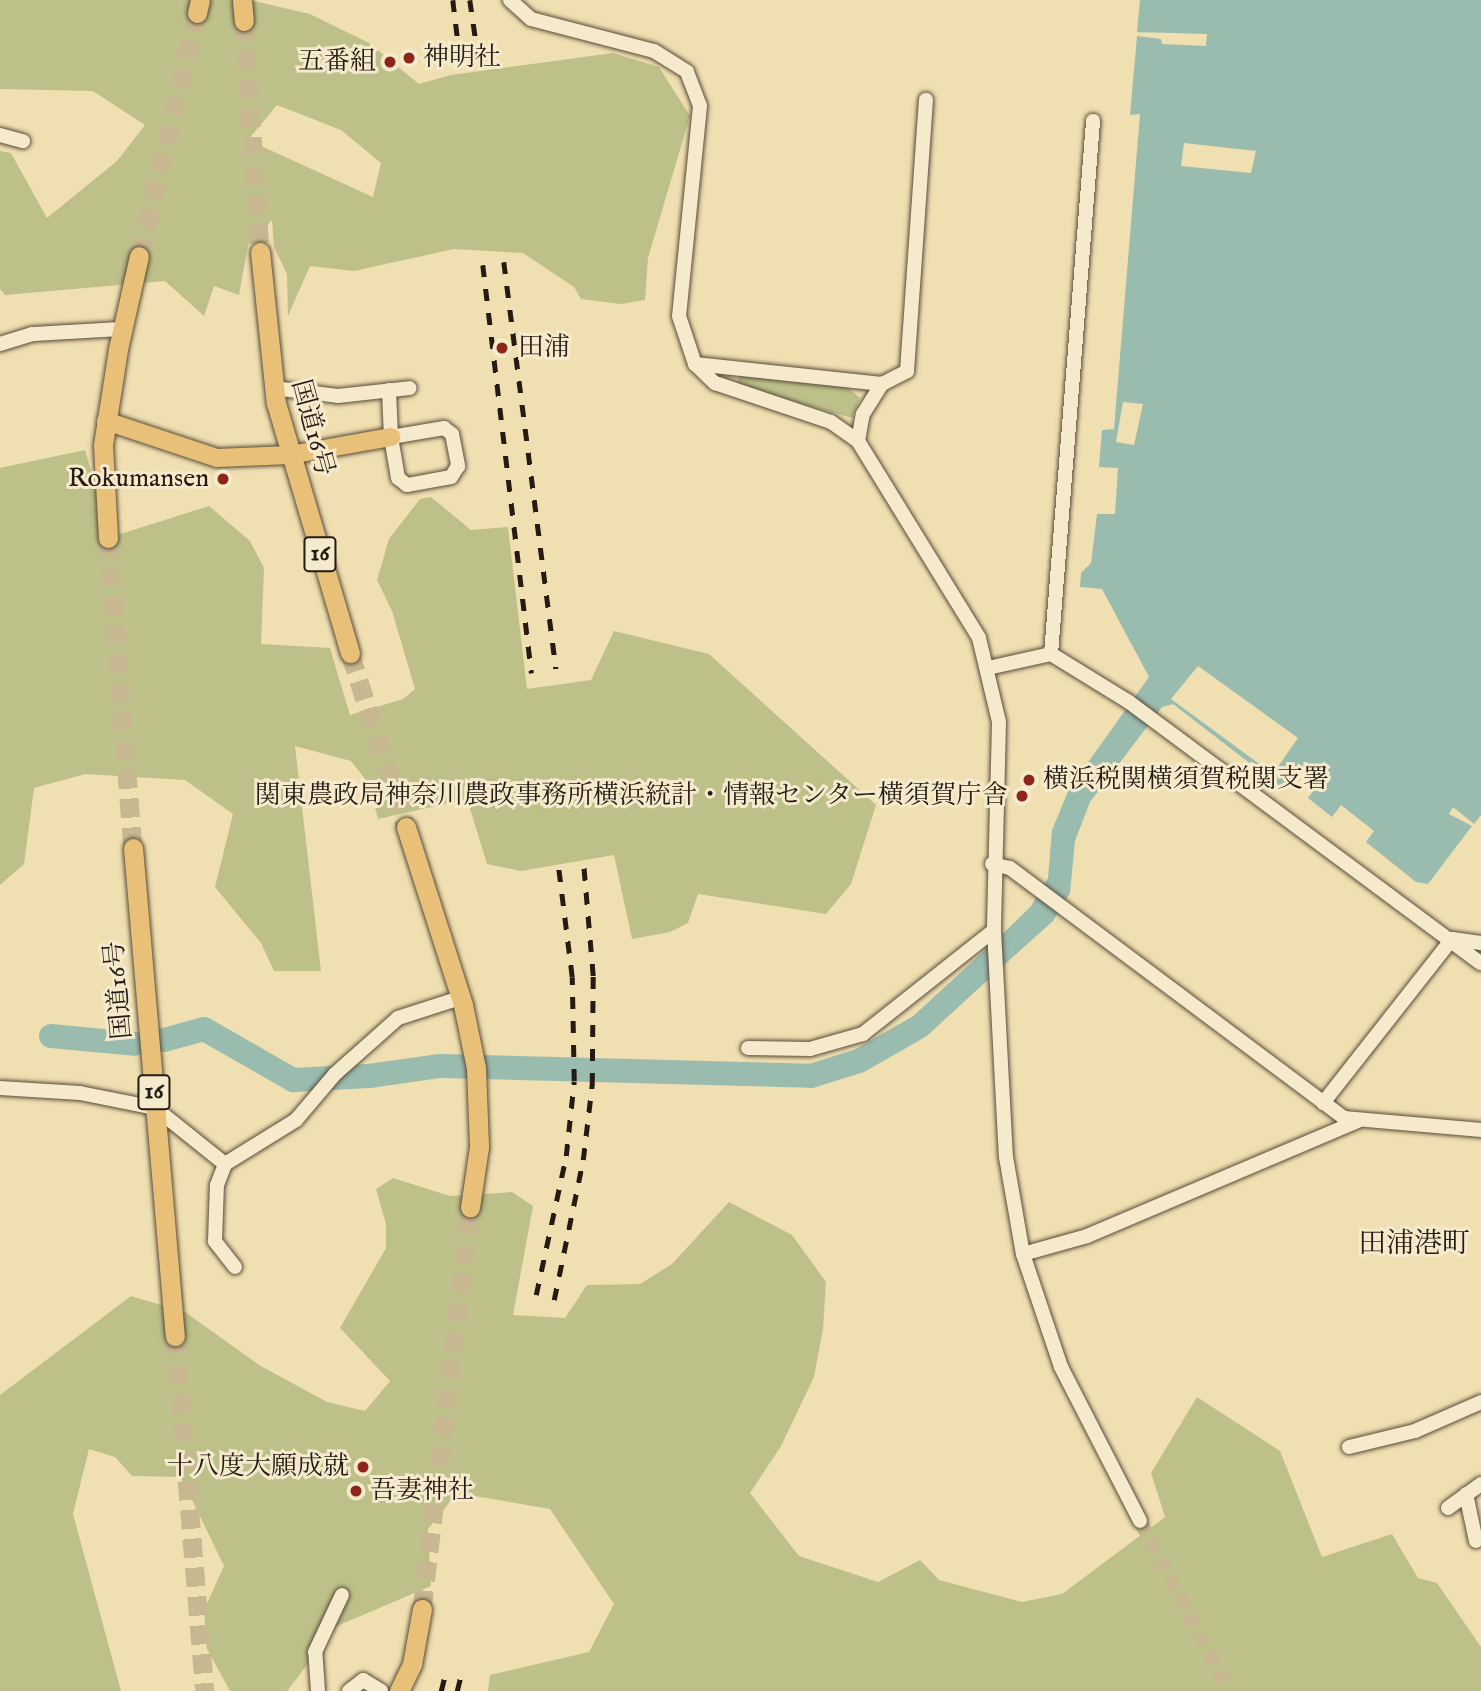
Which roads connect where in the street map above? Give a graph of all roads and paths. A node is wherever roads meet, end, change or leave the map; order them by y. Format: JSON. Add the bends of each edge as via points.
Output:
{"nodes":[{"id":1,"x":243,"y":0,"type":"edge"},
{"id":2,"x":510,"y":0,"type":"edge"},
{"id":3,"x":244,"y":21,"type":"tunnel mouth"},
{"id":4,"x":926,"y":100,"type":"dead end"},
{"id":5,"x":1093,"y":121,"type":"dead end"},
{"id":6,"x":0,"y":135,"type":"edge"},
{"id":7,"x":23,"y":141,"type":"dead end"},
{"id":8,"x":260,"y":252,"type":"tunnel mouth"},
{"id":9,"x":139,"y":256,"type":"tunnel mouth"},
{"id":10,"x":122,"y":329,"type":"junction"},
{"id":11,"x":0,"y":344,"type":"edge"},
{"id":12,"x":695,"y":364,"type":"junction"},
{"id":13,"x":882,"y":384,"type":"junction"},
{"id":14,"x":273,"y":388,"type":"junction"},
{"id":15,"x":410,"y":388,"type":"dead end"},
{"id":16,"x":389,"y":390,"type":"junction"},
{"id":17,"x":106,"y":421,"type":"junction"},
{"id":18,"x":391,"y":437,"type":"junction"},
{"id":19,"x":858,"y":441,"type":"junction"},
{"id":20,"x":290,"y":455,"type":"junction"},
{"id":21,"x":108,"y":538,"type":"tunnel mouth"},
{"id":22,"x":350,"y":653,"type":"tunnel mouth"},
{"id":23,"x":1051,"y":654,"type":"junction"},
{"id":24,"x":988,"y":668,"type":"junction"},
{"id":25,"x":406,"y":827,"type":"tunnel mouth"},
{"id":26,"x":133,"y":848,"type":"tunnel mouth"},
{"id":27,"x":992,"y":864,"type":"junction"},
{"id":28,"x":994,"y":934,"type":"junction"},
{"id":29,"x":1452,"y":939,"type":"junction"},
{"id":30,"x":1481,"y":943,"type":"edge"},
{"id":31,"x":1481,"y":963,"type":"edge"},
{"id":32,"x":460,"y":998,"type":"junction"},
{"id":33,"x":748,"y":1048,"type":"dead end"},
{"id":34,"x":0,"y":1088,"type":"edge"},
{"id":35,"x":1323,"y":1103,"type":"junction"},
{"id":36,"x":155,"y":1108,"type":"junction"},
{"id":37,"x":1360,"y":1121,"type":"junction"},
{"id":38,"x":1481,"y":1130,"type":"edge"},
{"id":39,"x":225,"y":1164,"type":"junction"},
{"id":40,"x":470,"y":1207,"type":"tunnel mouth"},
{"id":41,"x":1023,"y":1254,"type":"junction"},
{"id":42,"x":234,"y":1267,"type":"dead end"},
{"id":43,"x":175,"y":1336,"type":"tunnel mouth"},
{"id":44,"x":1481,"y":1402,"type":"edge"},
{"id":45,"x":1349,"y":1447,"type":"dead end"},
{"id":46,"x":1481,"y":1483,"type":"edge"},
{"id":47,"x":1466,"y":1494,"type":"junction"},
{"id":48,"x":1448,"y":1508,"type":"dead end"},
{"id":49,"x":1140,"y":1521,"type":"tunnel mouth"},
{"id":50,"x":1476,"y":1541,"type":"dead end"},
{"id":51,"x":342,"y":1595,"type":"dead end"},
{"id":52,"x":422,"y":1609,"type":"tunnel mouth"},
{"id":53,"x":318,"y":1691,"type":"edge"},
{"id":54,"x":349,"y":1691,"type":"edge"},
{"id":55,"x":381,"y":1691,"type":"edge"},
{"id":56,"x":399,"y":1691,"type":"edge"}],
"edges":[{"from":1,"to":3,"type":"highway"},
{"from":2,"to":12,"type":"street","via":[[531,19],[654,51],[687,72],[695,86],[700,106],[679,316]]},
{"from":4,"to":13,"type":"street","via":[[907,372]]},
{"from":5,"to":23,"type":"street"},
{"from":6,"to":7,"type":"street"},
{"from":8,"to":14,"type":"highway","name":"国道16号","number":"16"},
{"from":9,"to":10,"type":"highway"},
{"from":10,"to":11,"type":"street","via":[[32,334]]},
{"from":10,"to":17,"type":"highway"},
{"from":12,"to":13,"type":"street"},
{"from":12,"to":19,"type":"street","via":[[715,383],[831,422]]},
{"from":13,"to":19,"type":"street","via":[[863,414]]},
{"from":14,"to":16,"type":"street","via":[[312,396]]},
{"from":14,"to":20,"type":"highway","name":"国道16号","number":"16"},
{"from":15,"to":16,"type":"street"},
{"from":16,"to":18,"type":"street"},
{"from":17,"to":20,"type":"main road","via":[[217,458]]},
{"from":17,"to":21,"type":"highway","via":[[102,475]]},
{"from":18,"to":18,"type":"street","via":[[444,428],[452,433],[458,466],[451,477],[407,485],[398,478]]},
{"from":18,"to":20,"type":"main road"},
{"from":19,"to":24,"type":"street","via":[[979,638]]},
{"from":20,"to":22,"type":"highway","name":"国道16号","number":"16"},
{"from":23,"to":24,"type":"street"},
{"from":23,"to":29,"type":"street","via":[[1129,702]]},
{"from":24,"to":27,"type":"street","via":[[999,722]]},
{"from":25,"to":32,"type":"highway"},
{"from":26,"to":36,"type":"highway","name":"国道16号","number":"16"},
{"from":27,"to":28,"type":"street"},
{"from":27,"to":35,"type":"street","via":[[1010,868]]},
{"from":28,"to":33,"type":"street","via":[[863,1034],[810,1049]]},
{"from":28,"to":41,"type":"street","via":[[1006,1157]]},
{"from":29,"to":30,"type":"street"},
{"from":29,"to":31,"type":"street"},
{"from":29,"to":35,"type":"street"},
{"from":32,"to":39,"type":"street","via":[[398,1018],[335,1074],[296,1120]]},
{"from":32,"to":40,"type":"highway","via":[[476,1068],[478,1147]]},
{"from":34,"to":36,"type":"street","via":[[80,1093]]},
{"from":35,"to":37,"type":"street","via":[[1344,1118]]},
{"from":36,"to":39,"type":"street"},
{"from":36,"to":43,"type":"highway","name":"国道16号","number":"16"},
{"from":37,"to":38,"type":"street"},
{"from":37,"to":41,"type":"street","via":[[1087,1236]]},
{"from":39,"to":42,"type":"street","via":[[217,1185],[215,1241]]},
{"from":41,"to":49,"type":"street","via":[[1061,1367]]},
{"from":44,"to":45,"type":"street","via":[[1415,1431]]},
{"from":46,"to":47,"type":"street"},
{"from":47,"to":48,"type":"street"},
{"from":47,"to":50,"type":"street"},
{"from":51,"to":53,"type":"street","via":[[315,1652]]},
{"from":52,"to":56,"type":"highway","via":[[412,1664]]},
{"from":54,"to":55,"type":"street","via":[[363,1680]]}]}
